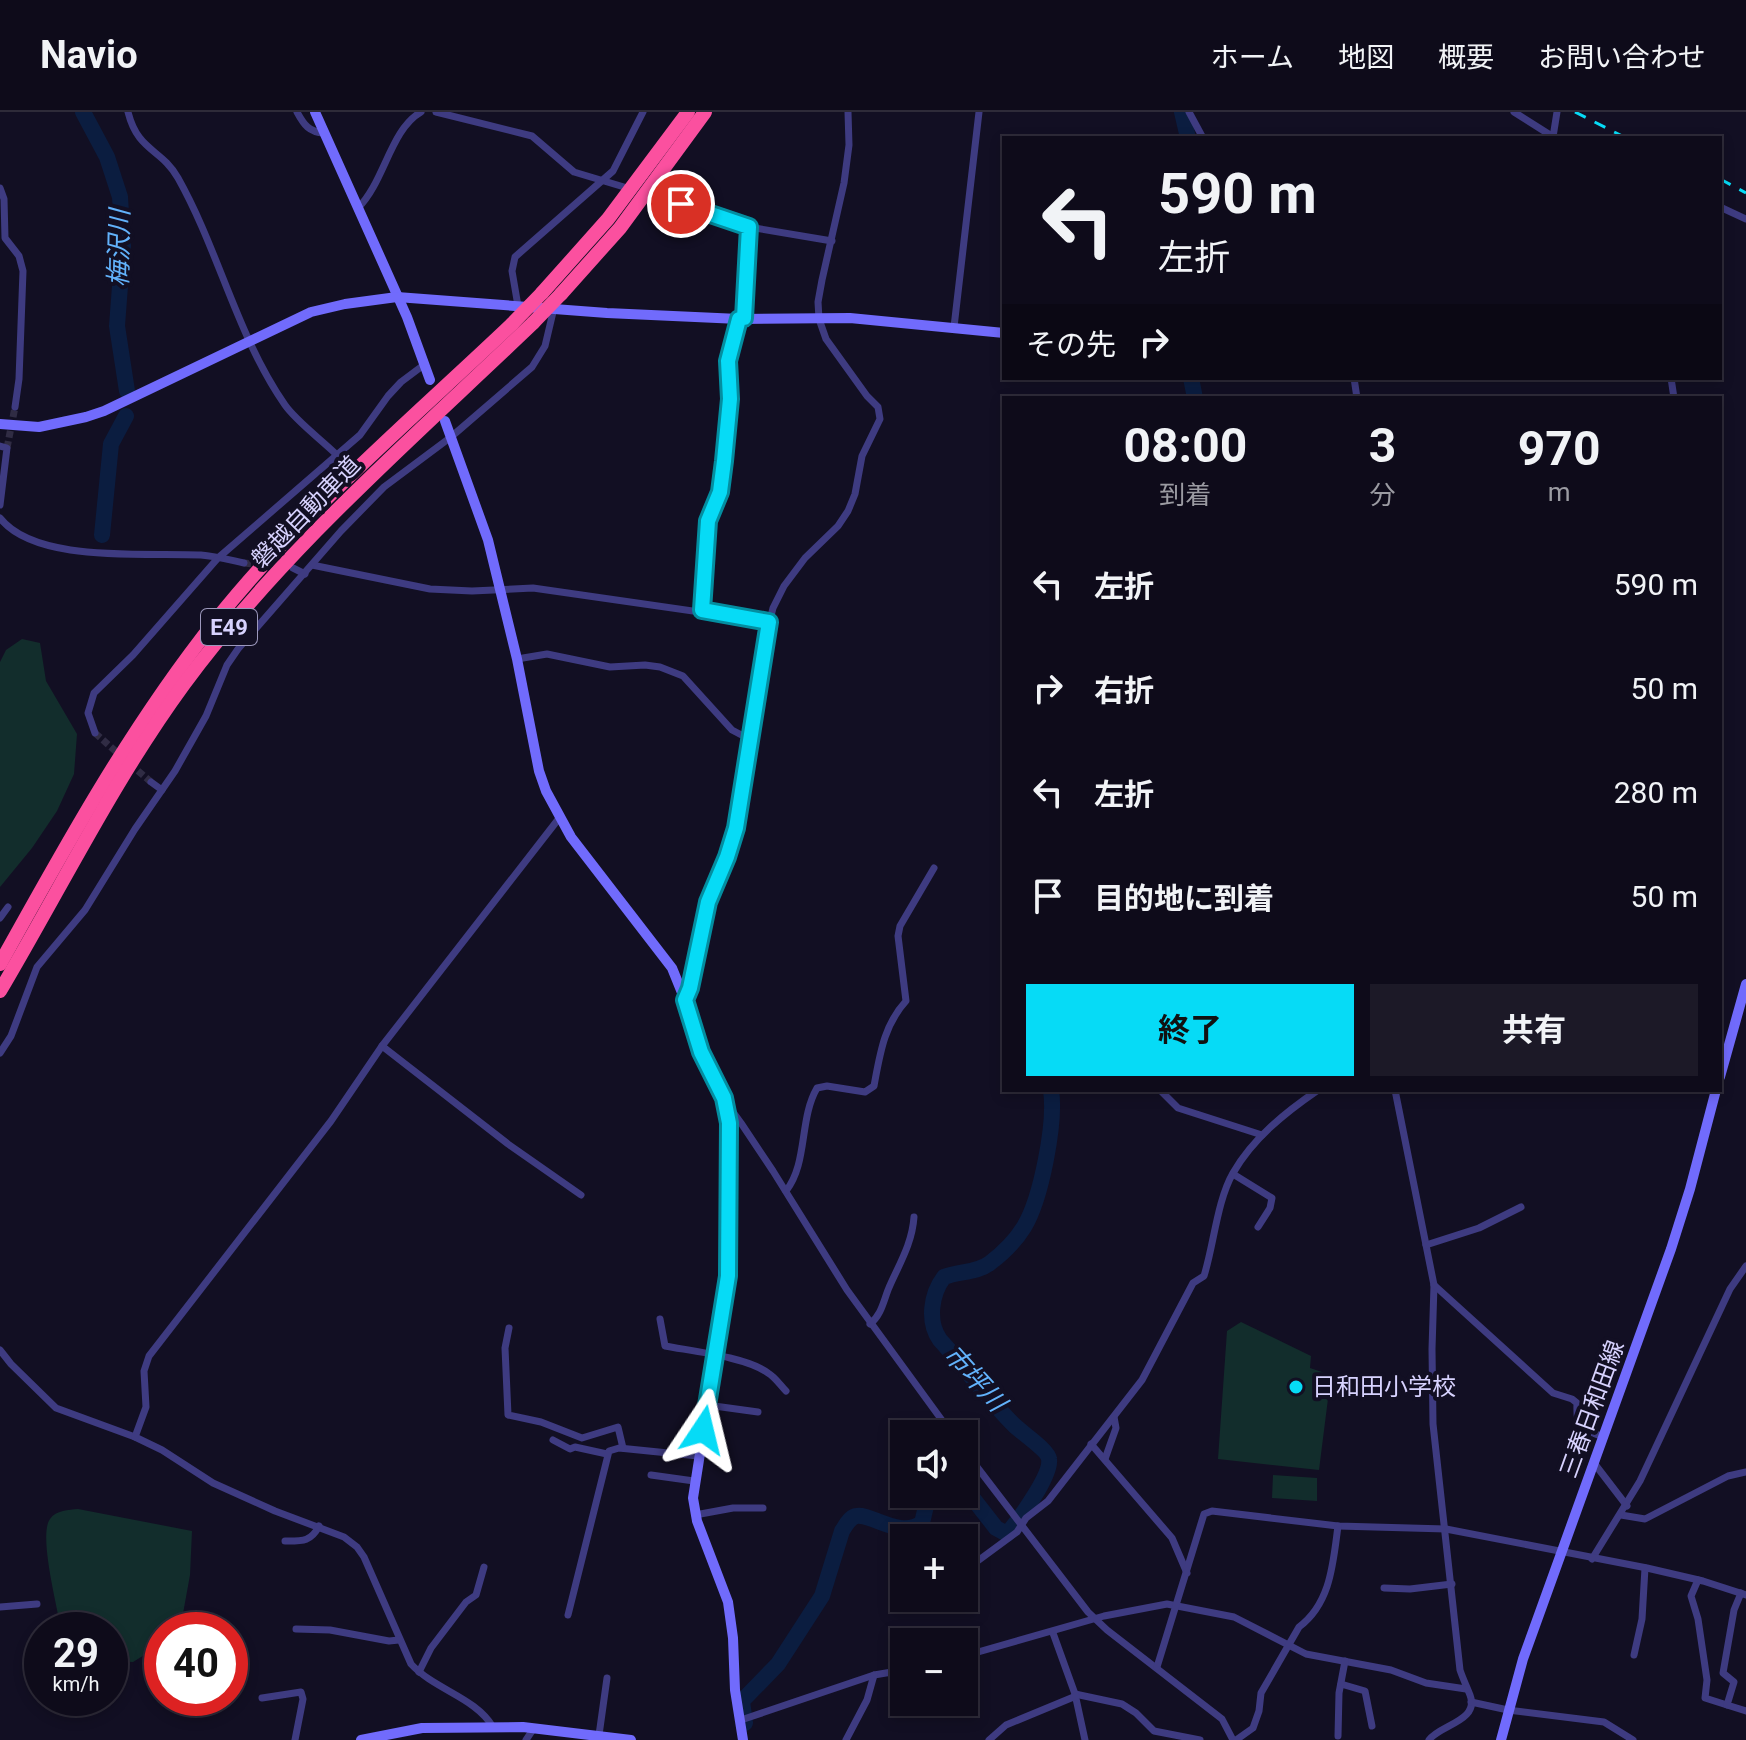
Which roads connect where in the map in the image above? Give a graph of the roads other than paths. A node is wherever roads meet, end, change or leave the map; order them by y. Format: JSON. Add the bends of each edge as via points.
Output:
{"nodes":[{"id":1,"x":128,"y":112,"type":"edge"},
{"id":2,"x":297,"y":112,"type":"edge"},
{"id":3,"x":315,"y":112,"type":"edge"},
{"id":4,"x":421,"y":112,"type":"edge"},
{"id":5,"x":436,"y":112,"type":"edge"},
{"id":6,"x":643,"y":112,"type":"edge"},
{"id":7,"x":688,"y":112,"type":"edge"},
{"id":8,"x":705,"y":112,"type":"edge"},
{"id":9,"x":848,"y":112,"type":"edge"},
{"id":10,"x":979,"y":112,"type":"edge"},
{"id":11,"x":1189,"y":112,"type":"edge"},
{"id":12,"x":1514,"y":112,"type":"edge"},
{"id":13,"x":1557,"y":112,"type":"edge"},
{"id":14,"x":476,"y":117,"type":"edge"},
{"id":15,"x":324,"y":133,"type":"junction"},
{"id":16,"x":1554,"y":135,"type":"edge"},
{"id":17,"x":1202,"y":136,"type":"edge"},
{"id":18,"x":603,"y":180,"type":"junction"},
{"id":19,"x":624,"y":187,"type":"dead end"},
{"id":20,"x":0,"y":188,"type":"edge"},
{"id":21,"x":657,"y":196,"type":"dead end"},
{"id":22,"x":358,"y":208,"type":"junction"},
{"id":23,"x":1722,"y":208,"type":"edge"},
{"id":24,"x":1746,"y":219,"type":"edge"},
{"id":25,"x":749,"y":227,"type":"junction"},
{"id":26,"x":832,"y":241,"type":"junction"},
{"id":27,"x":397,"y":297,"type":"junction"},
{"id":28,"x":518,"y":306,"type":"junction"},
{"id":29,"x":554,"y":308,"type":"junction"},
{"id":30,"x":742,"y":318,"type":"junction"},
{"id":31,"x":819,"y":319,"type":"junction"},
{"id":32,"x":954,"y":327,"type":"junction"},
{"id":33,"x":1002,"y":333,"type":"edge"},
{"id":34,"x":249,"y":342,"type":"junction"},
{"id":35,"x":425,"y":364,"type":"junction"},
{"id":36,"x":430,"y":380,"type":"dead end"},
{"id":37,"x":15,"y":407,"type":"tunnel mouth"},
{"id":38,"x":445,"y":421,"type":"dead end"},
{"id":39,"x":0,"y":424,"type":"edge"},
{"id":40,"x":451,"y":437,"type":"junction"},
{"id":41,"x":0,"y":446,"type":"edge"},
{"id":42,"x":338,"y":456,"type":"junction"},
{"id":43,"x":0,"y":505,"type":"edge"},
{"id":44,"x":0,"y":521,"type":"edge"},
{"id":45,"x":218,"y":558,"type":"junction"},
{"id":46,"x":244,"y":563,"type":"tunnel mouth"},
{"id":47,"x":312,"y":565,"type":"junction"},
{"id":48,"x":293,"y":568,"type":"tunnel mouth"},
{"id":49,"x":305,"y":574,"type":"junction"},
{"id":50,"x":501,"y":589,"type":"junction"},
{"id":51,"x":702,"y":610,"type":"junction"},
{"id":52,"x":769,"y":622,"type":"junction"},
{"id":53,"x":517,"y":659,"type":"junction"},
{"id":54,"x":95,"y":733,"type":"dead end"},
{"id":55,"x":751,"y":740,"type":"junction"},
{"id":56,"x":151,"y":782,"type":"tunnel mouth"},
{"id":57,"x":162,"y":790,"type":"junction"},
{"id":58,"x":560,"y":817,"type":"junction"},
{"id":59,"x":934,"y":868,"type":"dead end"},
{"id":60,"x":8,"y":907,"type":"dead end"},
{"id":61,"x":0,"y":918,"type":"edge"},
{"id":62,"x":0,"y":964,"type":"edge"},
{"id":63,"x":1746,"y":984,"type":"edge"},
{"id":64,"x":0,"y":991,"type":"edge"},
{"id":65,"x":685,"y":1000,"type":"junction"},
{"id":66,"x":382,"y":1046,"type":"junction"},
{"id":67,"x":0,"y":1053,"type":"edge"},
{"id":68,"x":1722,"y":1070,"type":"edge"},
{"id":69,"x":1162,"y":1092,"type":"edge"},
{"id":70,"x":1315,"y":1092,"type":"edge"},
{"id":71,"x":1395,"y":1092,"type":"edge"},
{"id":72,"x":1715,"y":1092,"type":"edge"},
{"id":73,"x":728,"y":1110,"type":"junction"},
{"id":74,"x":1262,"y":1135,"type":"junction"},
{"id":75,"x":1233,"y":1174,"type":"junction"},
{"id":76,"x":786,"y":1191,"type":"junction"},
{"id":77,"x":581,"y":1195,"type":"dead end"},
{"id":78,"x":1521,"y":1207,"type":"dead end"},
{"id":79,"x":914,"y":1217,"type":"dead end"},
{"id":80,"x":1258,"y":1227,"type":"dead end"},
{"id":81,"x":1426,"y":1245,"type":"junction"},
{"id":82,"x":1746,"y":1266,"type":"edge"},
{"id":83,"x":1434,"y":1285,"type":"junction"},
{"id":84,"x":660,"y":1319,"type":"dead end"},
{"id":85,"x":870,"y":1324,"type":"junction"},
{"id":86,"x":509,"y":1328,"type":"dead end"},
{"id":87,"x":0,"y":1350,"type":"edge"},
{"id":88,"x":716,"y":1355,"type":"junction"},
{"id":89,"x":786,"y":1391,"type":"dead end"},
{"id":90,"x":707,"y":1405,"type":"junction"},
{"id":91,"x":758,"y":1412,"type":"dead end"},
{"id":92,"x":1114,"y":1417,"type":"junction"},
{"id":93,"x":942,"y":1420,"type":"edge"},
{"id":94,"x":135,"y":1437,"type":"junction"},
{"id":95,"x":1604,"y":1437,"type":"junction"},
{"id":96,"x":553,"y":1440,"type":"dead end"},
{"id":97,"x":1091,"y":1444,"type":"junction"},
{"id":98,"x":623,"y":1448,"type":"junction"},
{"id":99,"x":607,"y":1454,"type":"junction"},
{"id":100,"x":698,"y":1456,"type":"junction"},
{"id":101,"x":1105,"y":1459,"type":"junction"},
{"id":102,"x":1594,"y":1463,"type":"junction"},
{"id":103,"x":978,"y":1468,"type":"edge"},
{"id":104,"x":1746,"y":1472,"type":"edge"},
{"id":105,"x":651,"y":1475,"type":"dead end"},
{"id":106,"x":694,"y":1481,"type":"junction"},
{"id":107,"x":1627,"y":1506,"type":"junction"},
{"id":108,"x":763,"y":1508,"type":"dead end"},
{"id":109,"x":695,"y":1515,"type":"junction"},
{"id":110,"x":1621,"y":1515,"type":"junction"},
{"id":111,"x":1022,"y":1525,"type":"junction"},
{"id":112,"x":319,"y":1526,"type":"junction"},
{"id":113,"x":1338,"y":1526,"type":"junction"},
{"id":114,"x":1446,"y":1529,"type":"junction"},
{"id":115,"x":285,"y":1541,"type":"dead end"},
{"id":116,"x":1560,"y":1553,"type":"junction"},
{"id":117,"x":1592,"y":1559,"type":"junction"},
{"id":118,"x":978,"y":1561,"type":"edge"},
{"id":119,"x":484,"y":1567,"type":"dead end"},
{"id":120,"x":1645,"y":1568,"type":"junction"},
{"id":121,"x":1187,"y":1573,"type":"junction"},
{"id":122,"x":1698,"y":1580,"type":"junction"},
{"id":123,"x":1452,"y":1584,"type":"junction"},
{"id":124,"x":1384,"y":1588,"type":"dead end"},
{"id":125,"x":1743,"y":1594,"type":"edge"},
{"id":126,"x":37,"y":1604,"type":"dead end"},
{"id":127,"x":1178,"y":1606,"type":"junction"},
{"id":128,"x":0,"y":1607,"type":"edge"},
{"id":129,"x":568,"y":1615,"type":"dead end"},
{"id":130,"x":1096,"y":1619,"type":"junction"},
{"id":131,"x":296,"y":1629,"type":"dead end"},
{"id":132,"x":1053,"y":1633,"type":"junction"},
{"id":133,"x":399,"y":1640,"type":"junction"},
{"id":134,"x":1288,"y":1646,"type":"junction"},
{"id":135,"x":978,"y":1652,"type":"edge"},
{"id":136,"x":1634,"y":1655,"type":"dead end"},
{"id":137,"x":1345,"y":1661,"type":"junction"},
{"id":138,"x":1157,"y":1667,"type":"junction"},
{"id":139,"x":419,"y":1672,"type":"junction"},
{"id":140,"x":890,"y":1672,"type":"edge"},
{"id":141,"x":874,"y":1675,"type":"junction"},
{"id":142,"x":607,"y":1678,"type":"dead end"},
{"id":143,"x":1341,"y":1684,"type":"junction"},
{"id":144,"x":1466,"y":1689,"type":"junction"},
{"id":145,"x":1075,"y":1695,"type":"junction"},
{"id":146,"x":262,"y":1698,"type":"dead end"},
{"id":147,"x":1471,"y":1702,"type":"junction"},
{"id":148,"x":1727,"y":1705,"type":"junction"},
{"id":149,"x":1508,"y":1710,"type":"junction"},
{"id":150,"x":1746,"y":1711,"type":"edge"},
{"id":151,"x":741,"y":1720,"type":"junction"},
{"id":152,"x":1372,"y":1726,"type":"dead end"},
{"id":153,"x":493,"y":1727,"type":"junction"},
{"id":154,"x":442,"y":1728,"type":"junction"},
{"id":155,"x":534,"y":1728,"type":"junction"},
{"id":156,"x":599,"y":1735,"type":"junction"},
{"id":157,"x":1338,"y":1736,"type":"dead end"},
{"id":158,"x":1234,"y":1739,"type":"edge"},
{"id":159,"x":295,"y":1740,"type":"edge"},
{"id":160,"x":361,"y":1740,"type":"edge"},
{"id":161,"x":440,"y":1740,"type":"edge"},
{"id":162,"x":526,"y":1740,"type":"edge"},
{"id":163,"x":631,"y":1740,"type":"edge"},
{"id":164,"x":743,"y":1740,"type":"edge"},
{"id":165,"x":846,"y":1740,"type":"edge"},
{"id":166,"x":989,"y":1740,"type":"edge"},
{"id":167,"x":1085,"y":1740,"type":"edge"},
{"id":168,"x":1200,"y":1740,"type":"edge"},
{"id":169,"x":1221,"y":1740,"type":"edge"},
{"id":170,"x":1429,"y":1740,"type":"edge"},
{"id":171,"x":1501,"y":1740,"type":"edge"},
{"id":172,"x":1633,"y":1740,"type":"edge"}],
"edges":[{"from":1,"to":34,"type":"street","via":[[137,137],[177,176]]},
{"from":2,"to":15,"type":"street","via":[[305,126]]},
{"from":3,"to":15,"type":"street"},
{"from":4,"to":22,"type":"street","via":[[407,122],[376,185]]},
{"from":5,"to":14,"type":"street"},
{"from":6,"to":18,"type":"street","via":[[619,163]]},
{"from":7,"to":62,"type":"highway","name":"磐越自動車道","number":"E49","bridge":true,"via":[[608,219],[542,293],[312,514],[218,618],[132,735]]},
{"from":8,"to":64,"type":"highway","name":"磐越自動車道","number":"E49","bridge":true,"via":[[620,228],[561,294],[292,554],[229,627],[136,754]]},
{"from":9,"to":26,"type":"street","via":[[848,159]]},
{"from":10,"to":32,"type":"street"},
{"from":11,"to":17,"type":"street"},
{"from":12,"to":16,"type":"street"},
{"from":13,"to":16,"type":"street"},
{"from":14,"to":18,"type":"street","via":[[532,136],[574,172]]},
{"from":15,"to":22,"type":"street"},
{"from":18,"to":19,"type":"street"},
{"from":18,"to":28,"type":"street","via":[[515,257]]},
{"from":20,"to":37,"type":"street","via":[[5,238],[23,271]]},
{"from":21,"to":25,"type":"street"},
{"from":22,"to":27,"type":"street"},
{"from":23,"to":24,"type":"street"},
{"from":25,"to":26,"type":"street"},
{"from":25,"to":30,"type":"street"},
{"from":26,"to":31,"type":"street"},
{"from":27,"to":28,"type":"street"},
{"from":27,"to":34,"type":"street","via":[[311,312]]},
{"from":27,"to":35,"type":"street"},
{"from":28,"to":29,"type":"street"},
{"from":29,"to":30,"type":"street"},
{"from":29,"to":40,"type":"street","via":[[541,356]]},
{"from":30,"to":31,"type":"street"},
{"from":30,"to":51,"type":"street","via":[[728,361],[724,461],[720,492],[708,521]]},
{"from":31,"to":32,"type":"street"},
{"from":31,"to":52,"type":"street","via":[[826,339],[878,407],[880,419],[859,465],[848,511],[784,586]]},
{"from":32,"to":33,"type":"street"},
{"from":34,"to":39,"type":"street","via":[[95,414],[39,427]]},
{"from":34,"to":42,"type":"street","via":[[285,405]]},
{"from":35,"to":36,"type":"street"},
{"from":35,"to":42,"type":"street","via":[[401,382]]},
{"from":38,"to":40,"type":"street"},
{"from":40,"to":47,"type":"street","via":[[384,487]]},
{"from":40,"to":50,"type":"street"},
{"from":41,"to":43,"type":"street","via":[[7,448]]},
{"from":42,"to":45,"type":"street"},
{"from":44,"to":45,"type":"street","via":[[61,549]]},
{"from":45,"to":46,"type":"street"},
{"from":45,"to":54,"type":"street","via":[[94,693],[88,713]]},
{"from":47,"to":49,"type":"street"},
{"from":47,"to":50,"type":"street","via":[[430,589]]},
{"from":48,"to":49,"type":"street"},
{"from":49,"to":57,"type":"street","via":[[227,665],[206,716]]},
{"from":50,"to":51,"type":"street","via":[[533,588]]},
{"from":50,"to":53,"type":"street"},
{"from":51,"to":52,"type":"street"},
{"from":52,"to":55,"type":"street"},
{"from":53,"to":55,"type":"street","via":[[547,654],[610,667],[645,665],[673,671],[732,730]]},
{"from":53,"to":58,"type":"street","via":[[539,771]]},
{"from":55,"to":65,"type":"street","via":[[736,828],[708,902]]},
{"from":56,"to":57,"type":"street"},
{"from":57,"to":67,"type":"street","via":[[85,910],[37,967]]},
{"from":58,"to":65,"type":"street","via":[[672,968]]},
{"from":58,"to":66,"type":"street"},
{"from":59,"to":76,"type":"street","via":[[900,926],[906,1001],[885,1034],[874,1086],[865,1092],[817,1088]]},
{"from":60,"to":61,"type":"street"},
{"from":63,"to":68,"type":"street"},
{"from":65,"to":73,"type":"street","via":[[701,1052]]},
{"from":66,"to":77,"type":"street"},
{"from":66,"to":94,"type":"street","via":[[331,1121],[149,1356],[144,1371],[146,1407]]},
{"from":69,"to":74,"type":"street","via":[[1178,1108]]},
{"from":70,"to":74,"type":"street"},
{"from":71,"to":81,"type":"street"},
{"from":72,"to":95,"type":"street","name":"三春日和田線","via":[[1681,1219]]},
{"from":73,"to":76,"type":"street"},
{"from":73,"to":88,"type":"street","via":[[728,1269]]},
{"from":74,"to":75,"type":"street"},
{"from":75,"to":80,"type":"street","via":[[1272,1198]]},
{"from":75,"to":92,"type":"street","via":[[1204,1276],[1193,1283],[1142,1380]]},
{"from":76,"to":85,"type":"street"},
{"from":78,"to":81,"type":"street"},
{"from":79,"to":85,"type":"street","via":[[900,1270]]},
{"from":81,"to":83,"type":"street"},
{"from":82,"to":107,"type":"street","via":[[1728,1293]]},
{"from":83,"to":95,"type":"street","via":[[1553,1393],[1577,1403],[1580,1429]]},
{"from":83,"to":114,"type":"street","via":[[1433,1424]]},
{"from":84,"to":88,"type":"street","via":[[665,1346]]},
{"from":85,"to":93,"type":"street"},
{"from":86,"to":98,"type":"street","via":[[508,1415],[582,1438],[618,1427]]},
{"from":87,"to":94,"type":"street","via":[[56,1408]]},
{"from":88,"to":89,"type":"street","via":[[765,1371]]},
{"from":88,"to":90,"type":"street"},
{"from":90,"to":91,"type":"street"},
{"from":90,"to":100,"type":"street"},
{"from":92,"to":97,"type":"street"},
{"from":92,"to":101,"type":"street","via":[[1116,1428]]},
{"from":94,"to":112,"type":"street","via":[[213,1483]]},
{"from":95,"to":102,"type":"street","name":"三春日和田線"},
{"from":96,"to":99,"type":"street","via":[[566,1448]]},
{"from":97,"to":101,"type":"street"},
{"from":97,"to":111,"type":"street","via":[[1048,1501]]},
{"from":98,"to":99,"type":"street"},
{"from":98,"to":100,"type":"street"},
{"from":99,"to":129,"type":"street"},
{"from":100,"to":106,"type":"street"},
{"from":101,"to":121,"type":"street","via":[[1172,1538]]},
{"from":102,"to":107,"type":"street"},
{"from":102,"to":116,"type":"street","name":"三春日和田線"},
{"from":103,"to":111,"type":"street"},
{"from":104,"to":110,"type":"street","via":[[1645,1519]]},
{"from":105,"to":106,"type":"street"},
{"from":106,"to":109,"type":"street"},
{"from":107,"to":110,"type":"street"},
{"from":108,"to":109,"type":"street"},
{"from":109,"to":151,"type":"street","via":[[728,1602]]},
{"from":110,"to":117,"type":"street"},
{"from":111,"to":118,"type":"street"},
{"from":111,"to":130,"type":"street"},
{"from":112,"to":115,"type":"street","via":[[307,1540]]},
{"from":112,"to":133,"type":"street","via":[[361,1552]]},
{"from":113,"to":114,"type":"street"},
{"from":113,"to":121,"type":"street","via":[[1212,1511],[1204,1514]]},
{"from":113,"to":134,"type":"street","via":[[1330,1582]]},
{"from":114,"to":116,"type":"street"},
{"from":114,"to":123,"type":"street"},
{"from":116,"to":117,"type":"street"},
{"from":116,"to":149,"type":"street","name":"三春日和田線"},
{"from":117,"to":120,"type":"street"},
{"from":119,"to":139,"type":"street","via":[[476,1595],[431,1648]]},
{"from":120,"to":122,"type":"street"},
{"from":120,"to":136,"type":"street"},
{"from":121,"to":127,"type":"street"},
{"from":122,"to":125,"type":"street"},
{"from":122,"to":148,"type":"street","via":[[1691,1600],[1707,1680],[1705,1698]]},
{"from":123,"to":124,"type":"street"},
{"from":123,"to":144,"type":"street"},
{"from":125,"to":148,"type":"street","via":[[1734,1610],[1723,1673],[1734,1682]]},
{"from":126,"to":128,"type":"street"},
{"from":127,"to":130,"type":"street","via":[[1158,1604]]},
{"from":127,"to":134,"type":"street","via":[[1234,1617]]},
{"from":127,"to":138,"type":"street"},
{"from":130,"to":132,"type":"street"},
{"from":130,"to":138,"type":"street"},
{"from":131,"to":133,"type":"street"},
{"from":132,"to":135,"type":"street"},
{"from":132,"to":145,"type":"street"},
{"from":133,"to":139,"type":"street"},
{"from":134,"to":137,"type":"street"},
{"from":134,"to":158,"type":"street","via":[[1261,1693],[1253,1728]]},
{"from":137,"to":143,"type":"street"},
{"from":137,"to":144,"type":"street"},
{"from":138,"to":158,"type":"street","via":[[1222,1719]]},
{"from":139,"to":153,"type":"street","via":[[478,1709]]},
{"from":140,"to":141,"type":"street"},
{"from":141,"to":151,"type":"street"},
{"from":141,"to":165,"type":"street"},
{"from":142,"to":156,"type":"street"},
{"from":143,"to":152,"type":"street","via":[[1365,1691]]},
{"from":143,"to":157,"type":"street"},
{"from":144,"to":147,"type":"street"},
{"from":145,"to":166,"type":"street","via":[[1006,1725]]},
{"from":145,"to":167,"type":"street"},
{"from":145,"to":168,"type":"street","via":[[1122,1704],[1154,1731]]},
{"from":146,"to":159,"type":"street","via":[[303,1694]]},
{"from":147,"to":149,"type":"street"},
{"from":147,"to":170,"type":"street","via":[[1465,1716]]},
{"from":148,"to":150,"type":"street"},
{"from":149,"to":171,"type":"street","name":"三春日和田線"},
{"from":149,"to":172,"type":"street","via":[[1604,1722]]},
{"from":151,"to":164,"type":"street"},
{"from":153,"to":154,"type":"street"},
{"from":153,"to":155,"type":"street"},
{"from":154,"to":160,"type":"street"},
{"from":154,"to":161,"type":"street"},
{"from":155,"to":156,"type":"street"},
{"from":155,"to":162,"type":"street"},
{"from":156,"to":163,"type":"street"},
{"from":158,"to":169,"type":"street"}]}
